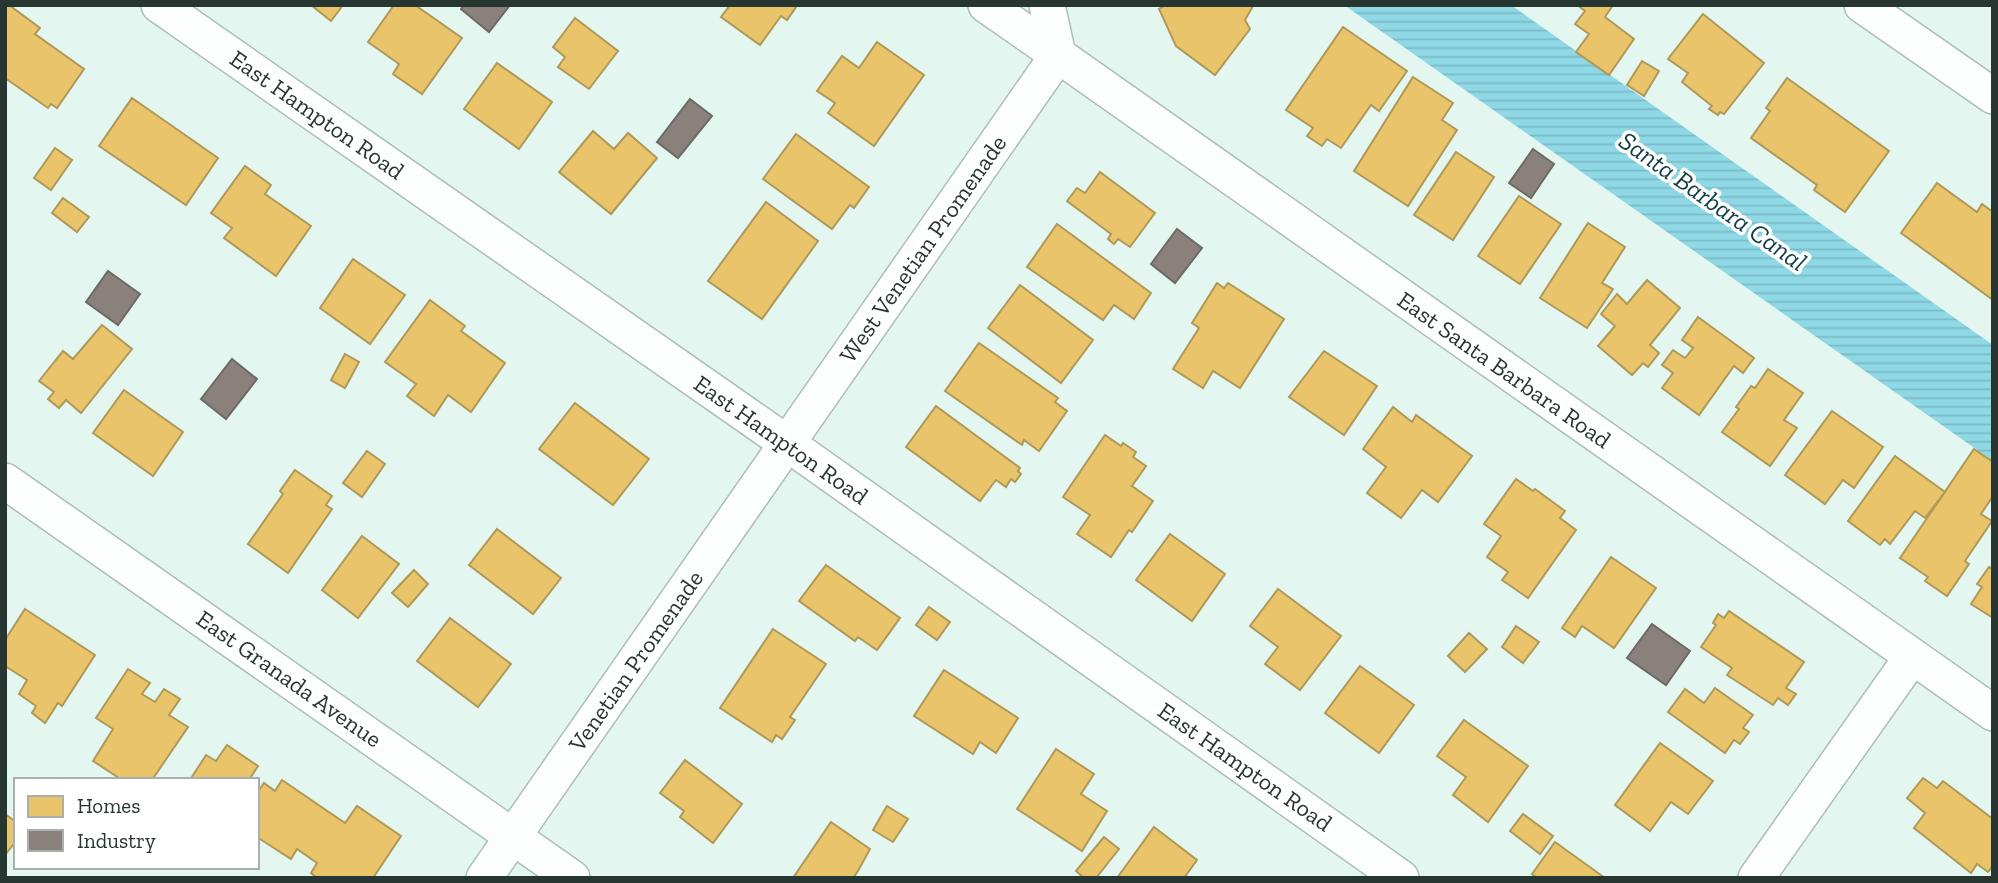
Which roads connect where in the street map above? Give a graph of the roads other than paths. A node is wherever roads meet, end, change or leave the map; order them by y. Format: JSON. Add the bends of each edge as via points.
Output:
{"nodes":[{"id":1,"x":159,"y":5,"type":"edge"},
{"id":2,"x":986,"y":5,"type":"edge"},
{"id":3,"x":1047,"y":5,"type":"edge"},
{"id":4,"x":1862,"y":5,"type":"edge"},
{"id":5,"x":1058,"y":55,"type":"junction"},
{"id":6,"x":1993,"y":96,"type":"edge"},
{"id":7,"x":788,"y":444,"type":"junction"},
{"id":8,"x":5,"y":481,"type":"edge"},
{"id":9,"x":1912,"y":657,"type":"junction"},
{"id":10,"x":1993,"y":713,"type":"edge"},
{"id":11,"x":513,"y":836,"type":"junction"},
{"id":12,"x":484,"y":878,"type":"edge"},
{"id":13,"x":572,"y":878,"type":"edge"},
{"id":14,"x":1401,"y":878,"type":"edge"},
{"id":15,"x":1756,"y":878,"type":"edge"}],
"edges":[{"from":1,"to":7,"type":"street","name":"East Hampton Road"},
{"from":2,"to":5,"type":"street","name":"East Santa Barbara Road"},
{"from":3,"to":5,"type":"street"},
{"from":4,"to":6,"type":"street"},
{"from":5,"to":7,"type":"street","name":"West Venetian Promenade"},
{"from":5,"to":9,"type":"street","name":"East Santa Barbara Road"},
{"from":7,"to":11,"type":"street","name":"Venetian Promenade"},
{"from":7,"to":14,"type":"street","name":"East Hampton Road"},
{"from":8,"to":11,"type":"street","name":"East Granada Avenue"},
{"from":9,"to":10,"type":"street","name":"East Santa Barbara Road"},
{"from":9,"to":15,"type":"street"},
{"from":11,"to":12,"type":"street","name":"Venetian Promenade"},
{"from":11,"to":13,"type":"street","name":"East Granada Avenue"}]}
